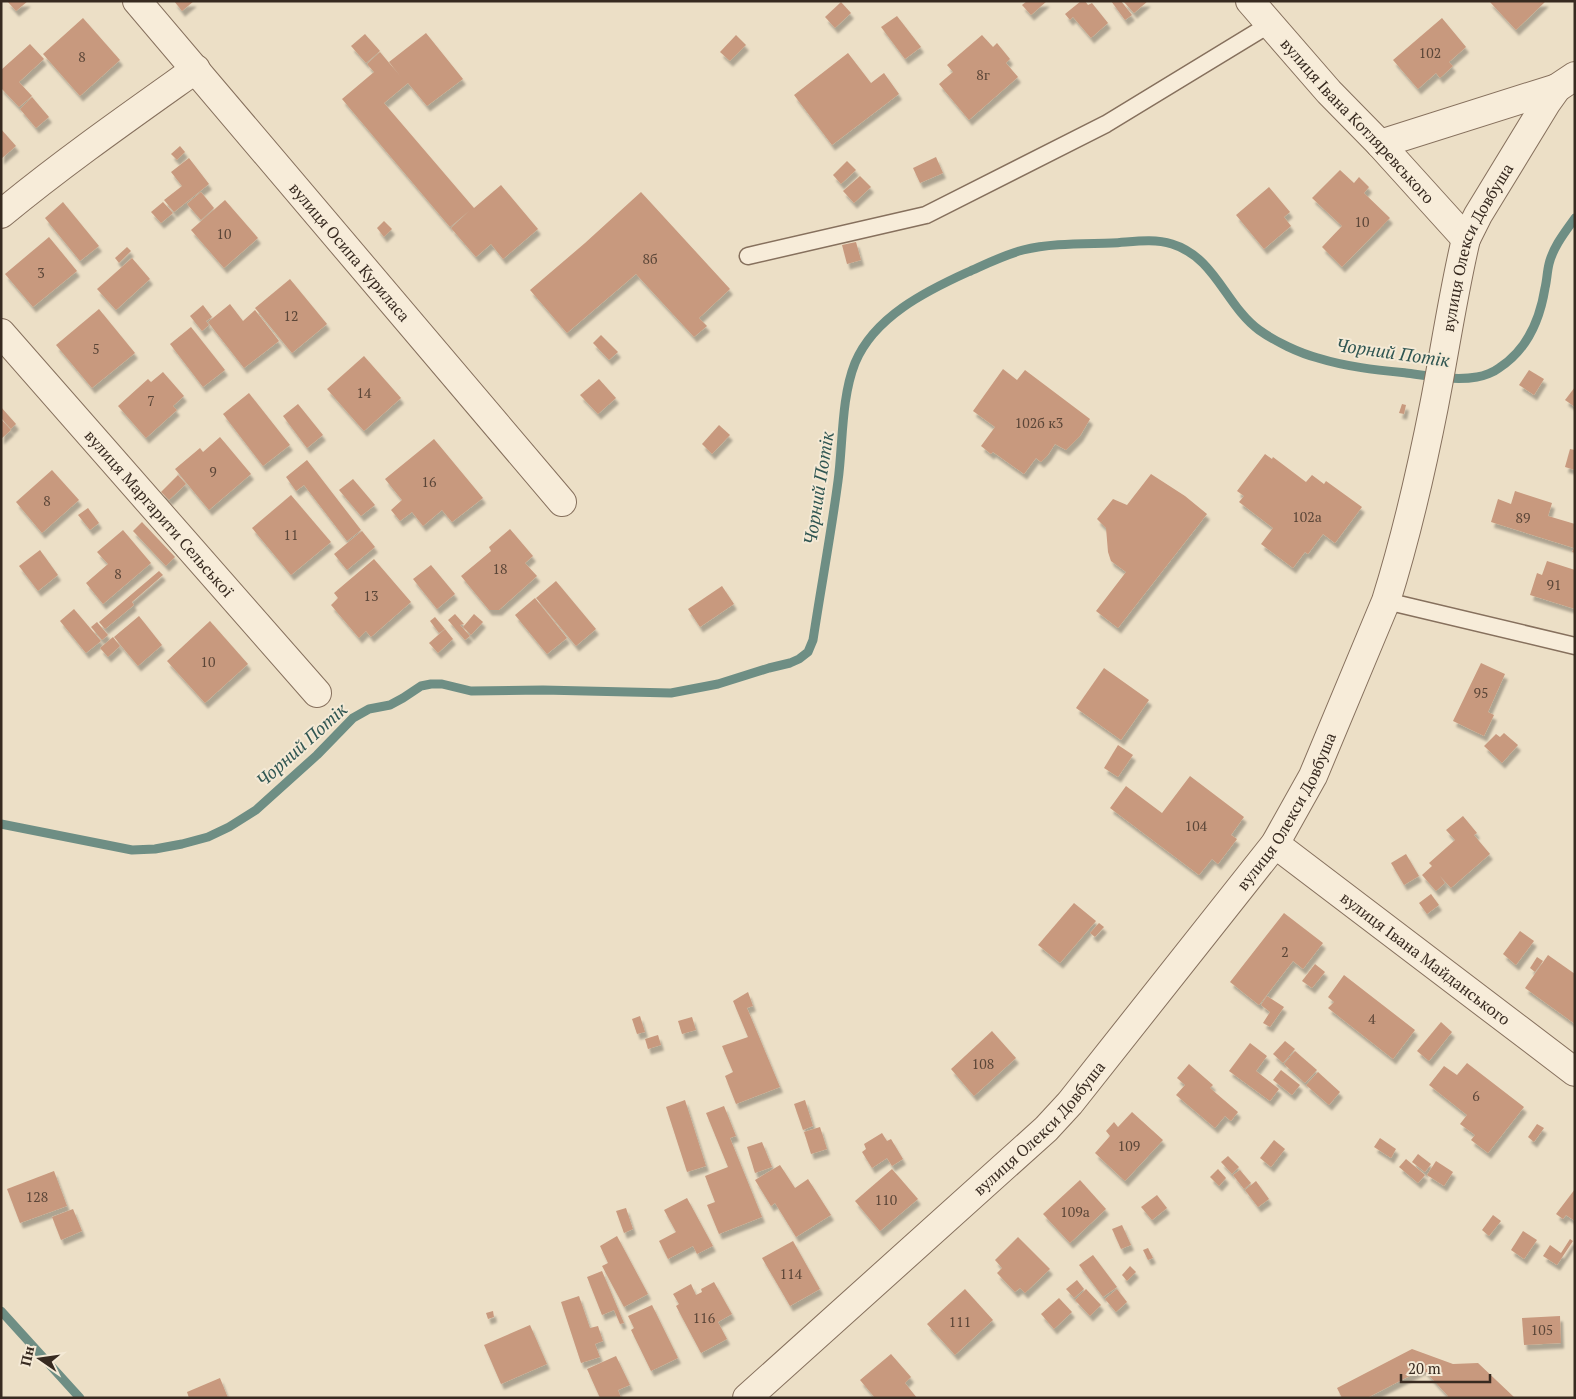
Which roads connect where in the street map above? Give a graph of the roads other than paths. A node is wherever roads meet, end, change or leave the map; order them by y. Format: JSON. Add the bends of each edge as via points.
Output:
{"nodes":[{"id":1,"x":137,"y":1,"type":"edge"},
{"id":2,"x":1250,"y":1,"type":"edge"},
{"id":3,"x":1270,"y":24,"type":"junction"},
{"id":4,"x":196,"y":69,"type":"junction"},
{"id":5,"x":1566,"y":82,"type":"edge"},
{"id":6,"x":1380,"y":144,"type":"junction"},
{"id":7,"x":1,"y":214,"type":"edge"},
{"id":8,"x":1466,"y":238,"type":"junction"},
{"id":9,"x":748,"y":256,"type":"dead end"},
{"id":10,"x":1,"y":333,"type":"edge"},
{"id":11,"x":562,"y":502,"type":"dead end"},
{"id":12,"x":1386,"y":601,"type":"junction"},
{"id":13,"x":1575,"y":646,"type":"edge"},
{"id":14,"x":317,"y":693,"type":"dead end"},
{"id":15,"x":1275,"y":844,"type":"junction"},
{"id":16,"x":1575,"y":1072,"type":"edge"},
{"id":17,"x":747,"y":1398,"type":"edge"}],
"edges":[{"from":1,"to":4,"type":"street","name":"вулиця Осипа Куриласа"},
{"from":2,"to":3,"type":"street","name":"вулиця Івана Котляревського"},
{"from":3,"to":6,"type":"street","name":"вулиця Івана Котляревського"},
{"from":3,"to":9,"type":"lane","via":[[1106,124],[926,214]]},
{"from":4,"to":7,"type":"street","via":[[108,131]]},
{"from":4,"to":11,"type":"street","name":"вулиця Осипа Куриласа"},
{"from":5,"to":6,"type":"street"},
{"from":5,"to":8,"type":"street","name":"вулиця Олекси Довбуша","via":[[1537,117]]},
{"from":6,"to":8,"type":"street","name":"вулиця Івана Котляревського"},
{"from":8,"to":12,"type":"street","name":"вулиця Олекси Довбуша","via":[[1413,504]]},
{"from":10,"to":14,"type":"street","name":"вулиця Маргарити Сельської"},
{"from":12,"to":13,"type":"lane"},
{"from":12,"to":15,"type":"street","name":"вулиця Олекси Довбуша","via":[[1313,776]]},
{"from":15,"to":16,"type":"street","name":"вулиця Івана Майданського"},
{"from":15,"to":17,"type":"street","name":"вулиця Олекси Довбуша","via":[[1046,1129]]}]}
